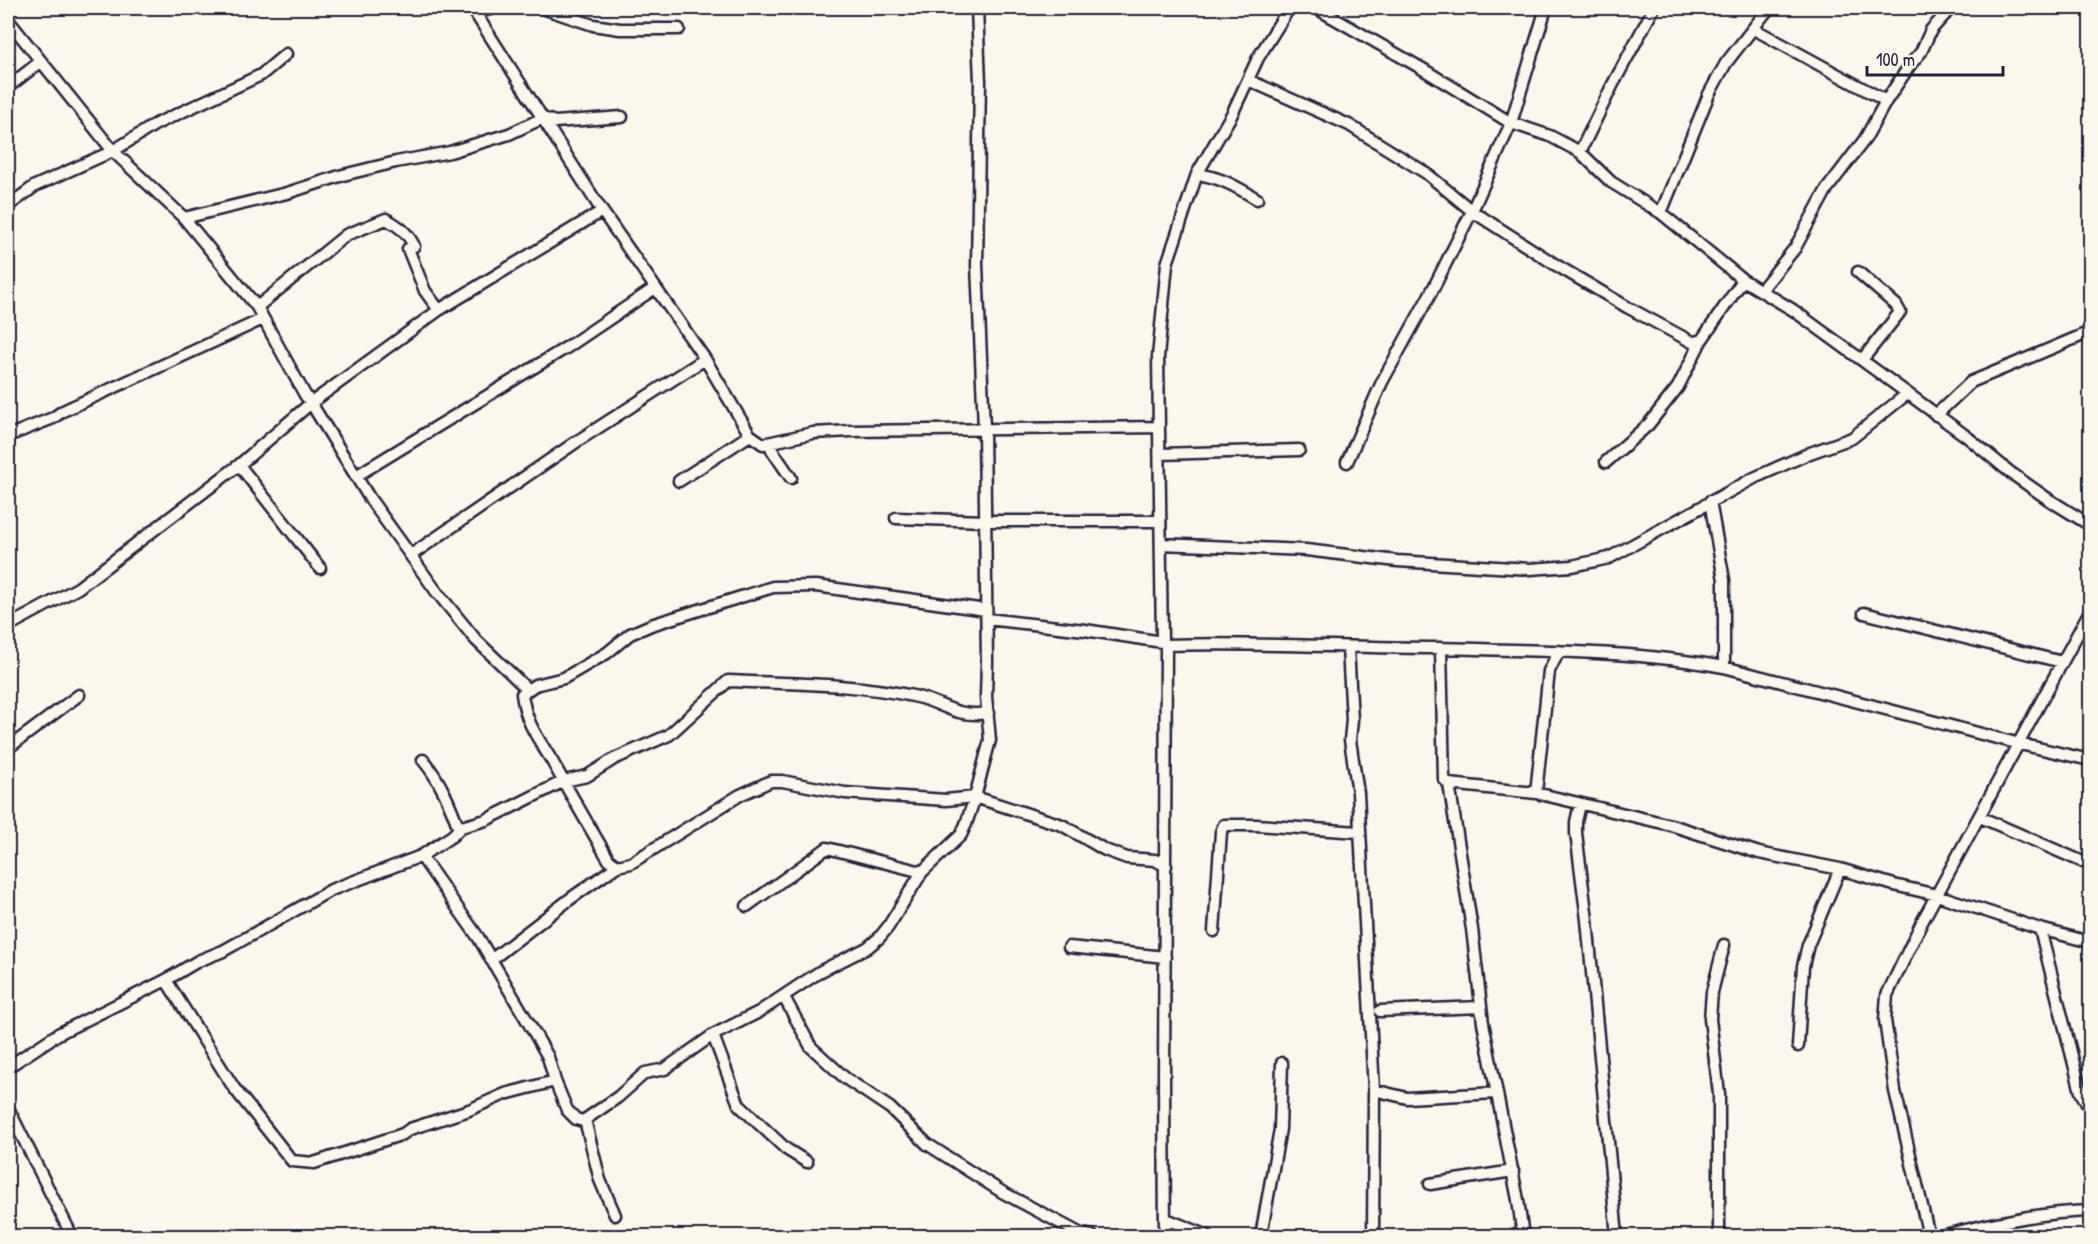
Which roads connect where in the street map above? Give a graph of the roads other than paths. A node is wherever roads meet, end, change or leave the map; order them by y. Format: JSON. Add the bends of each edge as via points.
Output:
{"nodes":[{"id":1,"x":494,"y":8,"type":"edge"},
{"id":2,"x":542,"y":8,"type":"edge"},
{"id":3,"x":977,"y":8,"type":"edge"},
{"id":4,"x":1289,"y":8,"type":"edge"},
{"id":5,"x":1316,"y":8,"type":"edge"},
{"id":6,"x":1546,"y":8,"type":"edge"},
{"id":7,"x":1654,"y":8,"type":"edge"},
{"id":8,"x":1769,"y":8,"type":"edge"},
{"id":9,"x":1951,"y":8,"type":"edge"},
{"id":10,"x":474,"y":10,"type":"edge"},
{"id":11,"x":8,"y":20,"type":"edge"},
{"id":12,"x":679,"y":29,"type":"dead end"},
{"id":13,"x":1754,"y":29,"type":"junction"},
{"id":14,"x":286,"y":54,"type":"dead end"},
{"id":15,"x":40,"y":62,"type":"junction"},
{"id":16,"x":1248,"y":80,"type":"junction"},
{"id":17,"x":8,"y":87,"type":"edge"},
{"id":18,"x":1886,"y":101,"type":"junction"},
{"id":19,"x":622,"y":117,"type":"dead end"},
{"id":20,"x":543,"y":118,"type":"junction"},
{"id":21,"x":1511,"y":123,"type":"junction"},
{"id":22,"x":112,"y":150,"type":"junction"},
{"id":23,"x":1580,"y":152,"type":"junction"},
{"id":24,"x":1197,"y":174,"type":"junction"},
{"id":25,"x":1257,"y":199,"type":"dead end"},
{"id":26,"x":8,"y":206,"type":"edge"},
{"id":27,"x":602,"y":211,"type":"junction"},
{"id":28,"x":1472,"y":211,"type":"junction"},
{"id":29,"x":1661,"y":213,"type":"junction"},
{"id":30,"x":184,"y":218,"type":"junction"},
{"id":31,"x":1858,"y":272,"type":"dead end"},
{"id":32,"x":1743,"y":280,"type":"junction"},
{"id":33,"x":655,"y":288,"type":"junction"},
{"id":34,"x":1762,"y":290,"type":"junction"},
{"id":35,"x":256,"y":307,"type":"junction"},
{"id":36,"x":439,"y":310,"type":"junction"},
{"id":37,"x":263,"y":320,"type":"junction"},
{"id":38,"x":2091,"y":332,"type":"edge"},
{"id":39,"x":1701,"y":341,"type":"junction"},
{"id":40,"x":569,"y":346,"type":"junction"},
{"id":41,"x":705,"y":359,"type":"junction"},
{"id":42,"x":1862,"y":360,"type":"junction"},
{"id":43,"x":507,"y":386,"type":"dead end"},
{"id":44,"x":1907,"y":394,"type":"junction"},
{"id":45,"x":311,"y":403,"type":"junction"},
{"id":46,"x":1936,"y":415,"type":"junction"},
{"id":47,"x":1159,"y":427,"type":"junction"},
{"id":48,"x":984,"y":428,"type":"junction"},
{"id":49,"x":584,"y":430,"type":"dead end"},
{"id":50,"x":750,"y":435,"type":"junction"},
{"id":51,"x":8,"y":436,"type":"edge"},
{"id":52,"x":770,"y":444,"type":"junction"},
{"id":53,"x":1299,"y":450,"type":"dead end"},
{"id":54,"x":1160,"y":454,"type":"junction"},
{"id":55,"x":1347,"y":462,"type":"dead end"},
{"id":56,"x":1606,"y":462,"type":"dead end"},
{"id":57,"x":239,"y":465,"type":"junction"},
{"id":58,"x":356,"y":476,"type":"junction"},
{"id":59,"x":791,"y":477,"type":"dead end"},
{"id":60,"x":679,"y":482,"type":"dead end"},
{"id":61,"x":1710,"y":501,"type":"junction"},
{"id":62,"x":896,"y":518,"type":"dead end"},
{"id":63,"x":986,"y":521,"type":"junction"},
{"id":64,"x":1160,"y":521,"type":"junction"},
{"id":65,"x":2091,"y":525,"type":"edge"},
{"id":66,"x":1161,"y":544,"type":"junction"},
{"id":67,"x":411,"y":555,"type":"junction"},
{"id":68,"x":320,"y":568,"type":"dead end"},
{"id":69,"x":2091,"y":611,"type":"edge"},
{"id":70,"x":1864,"y":613,"type":"dead end"},
{"id":71,"x":987,"y":615,"type":"junction"},
{"id":72,"x":8,"y":626,"type":"edge"},
{"id":73,"x":1164,"y":643,"type":"junction"},
{"id":74,"x":1348,"y":648,"type":"junction"},
{"id":75,"x":1441,"y":648,"type":"junction"},
{"id":76,"x":1559,"y":651,"type":"junction"},
{"id":77,"x":2062,"y":662,"type":"junction"},
{"id":78,"x":1724,"y":668,"type":"junction"},
{"id":79,"x":527,"y":689,"type":"junction"},
{"id":80,"x":79,"y":695,"type":"dead end"},
{"id":81,"x":988,"y":713,"type":"junction"},
{"id":82,"x":2020,"y":744,"type":"junction"},
{"id":83,"x":8,"y":748,"type":"edge"},
{"id":84,"x":423,"y":760,"type":"dead end"},
{"id":85,"x":2091,"y":760,"type":"edge"},
{"id":86,"x":564,"y":781,"type":"junction"},
{"id":87,"x":1449,"y":784,"type":"junction"},
{"id":88,"x":1536,"y":793,"type":"junction"},
{"id":89,"x":975,"y":797,"type":"junction"},
{"id":90,"x":1580,"y":804,"type":"junction"},
{"id":91,"x":1980,"y":817,"type":"junction"},
{"id":92,"x":459,"y":829,"type":"junction"},
{"id":93,"x":1359,"y":832,"type":"junction"},
{"id":94,"x":421,"y":856,"type":"junction"},
{"id":95,"x":2091,"y":865,"type":"edge"},
{"id":96,"x":617,"y":866,"type":"junction"},
{"id":97,"x":1166,"y":866,"type":"junction"},
{"id":98,"x":1840,"y":869,"type":"junction"},
{"id":99,"x":922,"y":872,"type":"junction"},
{"id":100,"x":1937,"y":895,"type":"junction"},
{"id":101,"x":747,"y":906,"type":"dead end"},
{"id":102,"x":2040,"y":928,"type":"junction"},
{"id":103,"x":1214,"y":931,"type":"dead end"},
{"id":104,"x":2091,"y":942,"type":"edge"},
{"id":105,"x":1724,"y":945,"type":"dead end"},
{"id":106,"x":1069,"y":947,"type":"dead end"},
{"id":107,"x":1165,"y":957,"type":"junction"},
{"id":108,"x":491,"y":960,"type":"junction"},
{"id":109,"x":166,"y":980,"type":"junction"},
{"id":110,"x":784,"y":998,"type":"junction"},
{"id":111,"x":1481,"y":1007,"type":"junction"},
{"id":112,"x":1380,"y":1011,"type":"dead end"},
{"id":113,"x":713,"y":1035,"type":"junction"},
{"id":114,"x":1798,"y":1046,"type":"dead end"},
{"id":115,"x":1282,"y":1063,"type":"dead end"},
{"id":116,"x":8,"y":1067,"type":"edge"},
{"id":117,"x":555,"y":1081,"type":"junction"},
{"id":118,"x":1374,"y":1090,"type":"junction"},
{"id":119,"x":1496,"y":1093,"type":"junction"},
{"id":120,"x":2091,"y":1106,"type":"edge"},
{"id":121,"x":8,"y":1108,"type":"edge"},
{"id":122,"x":583,"y":1121,"type":"junction"},
{"id":123,"x":807,"y":1162,"type":"dead end"},
{"id":124,"x":1512,"y":1171,"type":"junction"},
{"id":125,"x":1430,"y":1184,"type":"dead end"},
{"id":126,"x":2091,"y":1211,"type":"edge"},
{"id":127,"x":615,"y":1215,"type":"dead end"},
{"id":128,"x":1166,"y":1219,"type":"junction"},
{"id":129,"x":72,"y":1236,"type":"edge"},
{"id":130,"x":1092,"y":1236,"type":"edge"},
{"id":131,"x":1166,"y":1236,"type":"edge"},
{"id":132,"x":1208,"y":1236,"type":"edge"},
{"id":133,"x":1261,"y":1236,"type":"edge"},
{"id":134,"x":1373,"y":1236,"type":"edge"},
{"id":135,"x":1523,"y":1236,"type":"edge"},
{"id":136,"x":1617,"y":1236,"type":"edge"},
{"id":137,"x":1719,"y":1236,"type":"edge"},
{"id":138,"x":1929,"y":1236,"type":"edge"},
{"id":139,"x":1941,"y":1236,"type":"edge"}],
"edges":[{"from":1,"to":10,"type":"street"},
{"from":2,"to":12,"type":"street","via":[[593,25]]},
{"from":3,"to":48,"type":"street","via":[[977,265]]},
{"from":4,"to":16,"type":"street"},
{"from":5,"to":21,"type":"street"},
{"from":6,"to":21,"type":"street"},
{"from":7,"to":23,"type":"street"},
{"from":8,"to":13,"type":"street"},
{"from":9,"to":18,"type":"street","via":[[1931,30],[1921,52]]},
{"from":10,"to":20,"type":"street"},
{"from":11,"to":15,"type":"street"},
{"from":13,"to":18,"type":"street"},
{"from":13,"to":29,"type":"street","via":[[1726,63],[1709,93]]},
{"from":14,"to":22,"type":"street","via":[[261,75],[156,124]]},
{"from":15,"to":17,"type":"street"},
{"from":15,"to":22,"type":"street"},
{"from":16,"to":24,"type":"street"},
{"from":16,"to":28,"type":"street","via":[[1349,124],[1426,173]]},
{"from":18,"to":34,"type":"street","via":[[1827,189],[1795,248]]},
{"from":19,"to":20,"type":"street","via":[[555,122]]},
{"from":20,"to":27,"type":"street"},
{"from":20,"to":30,"type":"street","via":[[509,134],[450,152],[343,175]]},
{"from":21,"to":23,"type":"street","via":[[1550,136]]},
{"from":21,"to":28,"type":"street"},
{"from":22,"to":26,"type":"street","via":[[35,186]]},
{"from":22,"to":30,"type":"street"},
{"from":23,"to":29,"type":"street","via":[[1611,182]]},
{"from":24,"to":25,"type":"street","via":[[1233,185]]},
{"from":24,"to":47,"type":"street","via":[[1167,264],[1158,357]]},
{"from":27,"to":33,"type":"street"},
{"from":27,"to":36,"type":"street"},
{"from":28,"to":39,"type":"street","via":[[1627,307],[1692,342]]},
{"from":28,"to":55,"type":"street","via":[[1382,382]]},
{"from":29,"to":32,"type":"street"},
{"from":30,"to":35,"type":"street"},
{"from":31,"to":42,"type":"street","via":[[1900,312]]},
{"from":32,"to":34,"type":"street"},
{"from":32,"to":39,"type":"street"},
{"from":33,"to":40,"type":"street"},
{"from":33,"to":41,"type":"street"},
{"from":34,"to":42,"type":"street"},
{"from":35,"to":36,"type":"street","via":[[346,235],[386,219],[411,238],[425,291]]},
{"from":35,"to":37,"type":"street"},
{"from":36,"to":45,"type":"street"},
{"from":37,"to":45,"type":"street"},
{"from":37,"to":51,"type":"street"},
{"from":38,"to":46,"type":"street","via":[[1971,382]]},
{"from":39,"to":56,"type":"street","via":[[1678,387],[1648,425]]},
{"from":40,"to":43,"type":"street"},
{"from":40,"to":58,"type":"street"},
{"from":41,"to":49,"type":"street"},
{"from":41,"to":50,"type":"street"},
{"from":41,"to":67,"type":"street"},
{"from":42,"to":44,"type":"street"},
{"from":44,"to":46,"type":"street"},
{"from":44,"to":61,"type":"street","via":[[1852,438],[1810,453]]},
{"from":45,"to":57,"type":"street"},
{"from":45,"to":58,"type":"street"},
{"from":46,"to":65,"type":"street","via":[[2038,492]]},
{"from":47,"to":48,"type":"street"},
{"from":47,"to":54,"type":"street"},
{"from":48,"to":52,"type":"street","via":[[813,433]]},
{"from":48,"to":63,"type":"street"},
{"from":50,"to":52,"type":"street","via":[[758,442]]},
{"from":50,"to":60,"type":"street"},
{"from":52,"to":59,"type":"street"},
{"from":53,"to":54,"type":"street"},
{"from":54,"to":64,"type":"street"},
{"from":57,"to":68,"type":"street"},
{"from":57,"to":72,"type":"street","via":[[78,588]]},
{"from":58,"to":67,"type":"street"},
{"from":61,"to":66,"type":"street","via":[[1609,558],[1572,566],[1530,569],[1397,561],[1306,550]]},
{"from":61,"to":78,"type":"street","via":[[1724,580]]},
{"from":62,"to":63,"type":"street"},
{"from":63,"to":64,"type":"street"},
{"from":63,"to":71,"type":"street"},
{"from":64,"to":66,"type":"street"},
{"from":66,"to":73,"type":"street"},
{"from":67,"to":79,"type":"street","via":[[476,640]]},
{"from":69,"to":77,"type":"street"},
{"from":70,"to":77,"type":"street"},
{"from":71,"to":73,"type":"street"},
{"from":71,"to":79,"type":"street","via":[[816,586],[773,587],[630,634],[607,653],[564,678]]},
{"from":71,"to":81,"type":"street"},
{"from":73,"to":74,"type":"street"},
{"from":73,"to":97,"type":"street"},
{"from":74,"to":75,"type":"street"},
{"from":74,"to":93,"type":"street","via":[[1350,740]]},
{"from":75,"to":76,"type":"street"},
{"from":75,"to":87,"type":"street","via":[[1444,778]]},
{"from":76,"to":78,"type":"street"},
{"from":76,"to":88,"type":"street","via":[[1549,670]]},
{"from":77,"to":82,"type":"street"},
{"from":78,"to":82,"type":"street"},
{"from":79,"to":86,"type":"street","via":[[522,694],[529,724]]},
{"from":80,"to":83,"type":"street"},
{"from":81,"to":86,"type":"street","via":[[963,714],[914,696],[880,691],[728,681],[669,735],[614,759],[587,776]]},
{"from":81,"to":89,"type":"street","via":[[990,740]]},
{"from":82,"to":85,"type":"street"},
{"from":82,"to":91,"type":"street"},
{"from":84,"to":92,"type":"street","via":[[443,790]]},
{"from":86,"to":92,"type":"street","via":[[486,820]]},
{"from":86,"to":96,"type":"street","via":[[609,860]]},
{"from":87,"to":88,"type":"street"},
{"from":87,"to":111,"type":"street"},
{"from":88,"to":90,"type":"street"},
{"from":89,"to":96,"type":"street","via":[[946,800],[845,793],[771,780],[631,863]]},
{"from":89,"to":97,"type":"street","via":[[1062,825],[1127,858],[1155,860]]},
{"from":89,"to":99,"type":"street","via":[[961,835]]},
{"from":90,"to":98,"type":"street","via":[[1671,825],[1759,853]]},
{"from":90,"to":136,"type":"street","via":[[1576,833]]},
{"from":91,"to":95,"type":"street"},
{"from":91,"to":100,"type":"street"},
{"from":92,"to":94,"type":"street"},
{"from":93,"to":103,"type":"street","via":[[1224,825]]},
{"from":93,"to":118,"type":"street"},
{"from":94,"to":108,"type":"street"},
{"from":94,"to":109,"type":"street","via":[[331,891]]},
{"from":96,"to":108,"type":"street"},
{"from":97,"to":107,"type":"street"},
{"from":98,"to":100,"type":"street"},
{"from":98,"to":114,"type":"street","via":[[1803,966]]},
{"from":99,"to":101,"type":"street","via":[[827,848]]},
{"from":99,"to":110,"type":"street","via":[[879,938],[821,971]]},
{"from":100,"to":102,"type":"street"},
{"from":100,"to":138,"type":"street","via":[[1892,982],[1885,1020],[1895,1091]]},
{"from":102,"to":104,"type":"street"},
{"from":102,"to":120,"type":"street","via":[[2081,1092]]},
{"from":105,"to":137,"type":"street","via":[[1712,992],[1710,1019],[1719,1094]]},
{"from":106,"to":107,"type":"street"},
{"from":107,"to":128,"type":"street"},
{"from":108,"to":117,"type":"street","via":[[548,1057]]},
{"from":109,"to":116,"type":"street","via":[[58,1034]]},
{"from":109,"to":117,"type":"street","via":[[234,1088],[292,1161],[314,1162],[403,1134],[505,1094]]},
{"from":110,"to":113,"type":"street"},
{"from":110,"to":130,"type":"street","via":[[811,1047],[845,1078],[890,1108],[927,1144],[1002,1192],[1081,1234]]},
{"from":111,"to":112,"type":"street"},
{"from":111,"to":119,"type":"street"},
{"from":113,"to":122,"type":"street","via":[[664,1069],[645,1073]]},
{"from":113,"to":123,"type":"street","via":[[739,1105],[786,1149]]},
{"from":115,"to":133,"type":"street","via":[[1280,1129]]},
{"from":117,"to":122,"type":"street","via":[[567,1110]]},
{"from":118,"to":119,"type":"street","via":[[1407,1098]]},
{"from":118,"to":134,"type":"street"},
{"from":119,"to":124,"type":"street"},
{"from":121,"to":129,"type":"street"},
{"from":122,"to":127,"type":"street"},
{"from":124,"to":125,"type":"street"},
{"from":124,"to":135,"type":"street"},
{"from":126,"to":139,"type":"street","via":[[2002,1221]]},
{"from":128,"to":131,"type":"street"},
{"from":128,"to":132,"type":"street"}]}
